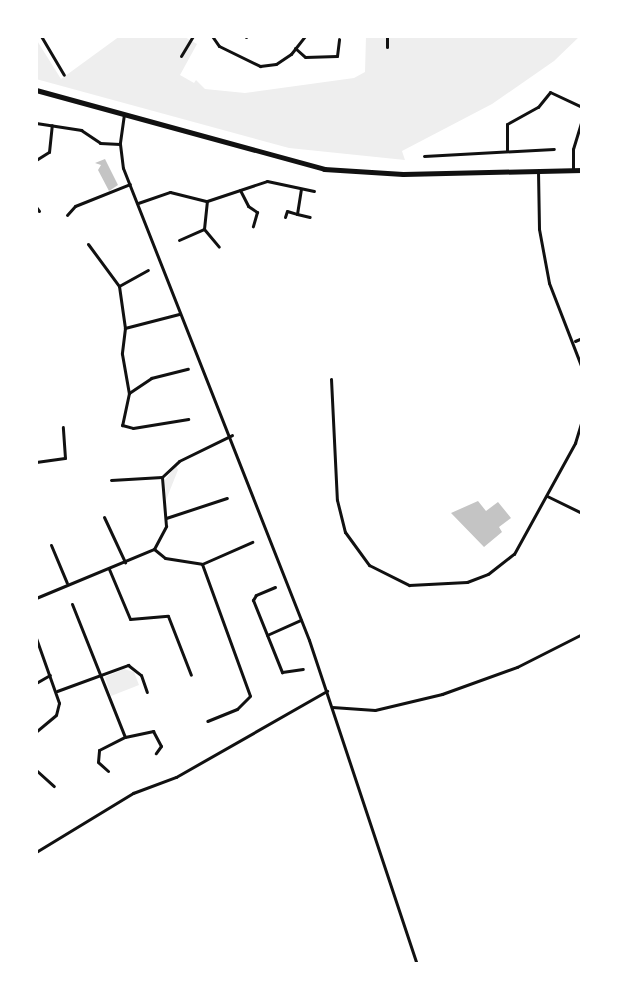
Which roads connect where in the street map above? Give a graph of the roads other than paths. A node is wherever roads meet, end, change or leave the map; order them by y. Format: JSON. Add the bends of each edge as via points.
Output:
{"nodes":[{"id":1,"x":41,"y":36,"type":"edge"},
{"id":2,"x":193,"y":36,"type":"edge"},
{"id":3,"x":212,"y":36,"type":"edge"},
{"id":4,"x":304,"y":36,"type":"edge"},
{"id":5,"x":388,"y":36,"type":"edge"},
{"id":6,"x":339,"y":39,"type":"dead end"},
{"id":7,"x":387,"y":47,"type":"dead end"},
{"id":8,"x":296,"y":48,"type":"junction"},
{"id":9,"x":181,"y":56,"type":"dead end"},
{"id":10,"x":64,"y":75,"type":"dead end"},
{"id":11,"x":36,"y":90,"type":"edge"},
{"id":12,"x":582,"y":107,"type":"edge"},
{"id":13,"x":124,"y":113,"type":"junction"},
{"id":14,"x":582,"y":120,"type":"edge"},
{"id":15,"x":36,"y":123,"type":"edge"},
{"id":16,"x":52,"y":125,"type":"junction"},
{"id":17,"x":580,"y":130,"type":"edge"},
{"id":18,"x":120,"y":144,"type":"junction"},
{"id":19,"x":554,"y":149,"type":"dead end"},
{"id":20,"x":507,"y":150,"type":"junction"},
{"id":21,"x":424,"y":156,"type":"dead end"},
{"id":22,"x":36,"y":160,"type":"edge"},
{"id":23,"x":573,"y":170,"type":"junction"},
{"id":24,"x":582,"y":170,"type":"edge"},
{"id":25,"x":538,"y":171,"type":"junction"},
{"id":26,"x":130,"y":184,"type":"junction"},
{"id":27,"x":300,"y":188,"type":"junction"},
{"id":28,"x":240,"y":190,"type":"junction"},
{"id":29,"x":314,"y":191,"type":"dead end"},
{"id":30,"x":36,"y":195,"type":"edge"},
{"id":31,"x":207,"y":201,"type":"junction"},
{"id":32,"x":138,"y":203,"type":"junction"},
{"id":33,"x":36,"y":205,"type":"edge"},
{"id":34,"x":39,"y":211,"type":"dead end"},
{"id":35,"x":297,"y":214,"type":"junction"},
{"id":36,"x":67,"y":215,"type":"dead end"},
{"id":37,"x":285,"y":217,"type":"dead end"},
{"id":38,"x":310,"y":217,"type":"dead end"},
{"id":39,"x":253,"y":226,"type":"dead end"},
{"id":40,"x":204,"y":229,"type":"junction"},
{"id":41,"x":178,"y":240,"type":"dead end"},
{"id":42,"x":88,"y":244,"type":"dead end"},
{"id":43,"x":219,"y":247,"type":"dead end"},
{"id":44,"x":148,"y":270,"type":"dead end"},
{"id":45,"x":120,"y":286,"type":"junction"},
{"id":46,"x":179,"y":314,"type":"junction"},
{"id":47,"x":126,"y":328,"type":"junction"},
{"id":48,"x":582,"y":338,"type":"edge"},
{"id":49,"x":575,"y":341,"type":"junction"},
{"id":50,"x":582,"y":368,"type":"edge"},
{"id":51,"x":188,"y":369,"type":"dead end"},
{"id":52,"x":331,"y":379,"type":"dead end"},
{"id":53,"x":129,"y":393,"type":"junction"},
{"id":54,"x":188,"y":419,"type":"dead end"},
{"id":55,"x":582,"y":420,"type":"edge"},
{"id":56,"x":63,"y":427,"type":"dead end"},
{"id":57,"x":232,"y":435,"type":"junction"},
{"id":58,"x":36,"y":462,"type":"edge"},
{"id":59,"x":162,"y":477,"type":"junction"},
{"id":60,"x":111,"y":480,"type":"dead end"},
{"id":61,"x":547,"y":496,"type":"junction"},
{"id":62,"x":227,"y":498,"type":"dead end"},
{"id":63,"x":582,"y":513,"type":"edge"},
{"id":64,"x":104,"y":517,"type":"dead end"},
{"id":65,"x":166,"y":518,"type":"junction"},
{"id":66,"x":252,"y":542,"type":"dead end"},
{"id":67,"x":51,"y":545,"type":"dead end"},
{"id":68,"x":154,"y":549,"type":"junction"},
{"id":69,"x":125,"y":562,"type":"junction"},
{"id":70,"x":202,"y":564,"type":"junction"},
{"id":71,"x":109,"y":569,"type":"junction"},
{"id":72,"x":67,"y":583,"type":"junction"},
{"id":73,"x":275,"y":587,"type":"dead end"},
{"id":74,"x":36,"y":598,"type":"edge"},
{"id":75,"x":72,"y":604,"type":"dead end"},
{"id":76,"x":301,"y":620,"type":"junction"},
{"id":77,"x":582,"y":634,"type":"edge"},
{"id":78,"x":267,"y":635,"type":"junction"},
{"id":79,"x":36,"y":638,"type":"edge"},
{"id":80,"x":303,"y":669,"type":"dead end"},
{"id":81,"x":50,"y":675,"type":"junction"},
{"id":82,"x":100,"y":675,"type":"junction"},
{"id":83,"x":191,"y":675,"type":"dead end"},
{"id":84,"x":36,"y":682,"type":"edge"},
{"id":85,"x":57,"y":691,"type":"junction"},
{"id":86,"x":327,"y":691,"type":"junction"},
{"id":87,"x":147,"y":692,"type":"dead end"},
{"id":88,"x":332,"y":707,"type":"junction"},
{"id":89,"x":207,"y":721,"type":"dead end"},
{"id":90,"x":36,"y":732,"type":"edge"},
{"id":91,"x":124,"y":737,"type":"junction"},
{"id":92,"x":156,"y":753,"type":"dead end"},
{"id":93,"x":36,"y":770,"type":"edge"},
{"id":94,"x":108,"y":771,"type":"dead end"},
{"id":95,"x":54,"y":786,"type":"dead end"},
{"id":96,"x":36,"y":852,"type":"edge"},
{"id":97,"x":417,"y":964,"type":"edge"}],
"edges":[{"from":1,"to":10,"type":"street"},
{"from":2,"to":9,"type":"street"},
{"from":3,"to":8,"type":"street","via":[[219,46],[260,66],[276,64]]},
{"from":4,"to":8,"type":"street"},
{"from":5,"to":7,"type":"street"},
{"from":6,"to":8,"type":"street","via":[[337,56],[305,57]]},
{"from":11,"to":13,"type":"highway"},
{"from":12,"to":20,"type":"street","via":[[550,92],[538,107],[507,124]]},
{"from":13,"to":18,"type":"street"},
{"from":13,"to":25,"type":"highway","via":[[324,168],[403,174]]},
{"from":14,"to":17,"type":"street"},
{"from":15,"to":16,"type":"street"},
{"from":16,"to":18,"type":"street","via":[[81,130],[100,143]]},
{"from":16,"to":22,"type":"street","via":[[49,152]]},
{"from":17,"to":23,"type":"street"},
{"from":18,"to":26,"type":"street"},
{"from":19,"to":20,"type":"street"},
{"from":20,"to":21,"type":"street"},
{"from":23,"to":24,"type":"highway"},
{"from":23,"to":25,"type":"highway"},
{"from":25,"to":49,"type":"street","via":[[539,229],[549,283]]},
{"from":26,"to":32,"type":"street"},
{"from":26,"to":36,"type":"street","via":[[75,206]]},
{"from":27,"to":28,"type":"street","via":[[267,181]]},
{"from":27,"to":29,"type":"street"},
{"from":27,"to":35,"type":"street"},
{"from":28,"to":31,"type":"street"},
{"from":28,"to":39,"type":"street","via":[[248,206],[257,212]]},
{"from":30,"to":33,"type":"street"},
{"from":31,"to":32,"type":"street","via":[[170,192]]},
{"from":31,"to":40,"type":"street"},
{"from":32,"to":46,"type":"street"},
{"from":33,"to":34,"type":"street"},
{"from":35,"to":37,"type":"street","via":[[287,211]]},
{"from":35,"to":38,"type":"street"},
{"from":40,"to":41,"type":"street"},
{"from":40,"to":43,"type":"street"},
{"from":42,"to":45,"type":"street"},
{"from":44,"to":45,"type":"street"},
{"from":45,"to":47,"type":"street"},
{"from":46,"to":47,"type":"street"},
{"from":46,"to":57,"type":"street"},
{"from":47,"to":53,"type":"street","via":[[122,354]]},
{"from":48,"to":49,"type":"street"},
{"from":49,"to":50,"type":"street"},
{"from":51,"to":53,"type":"street","via":[[151,378]]},
{"from":52,"to":61,"type":"street","via":[[340,516],[356,549],[388,578],[441,586],[488,574],[514,554]]},
{"from":53,"to":54,"type":"street","via":[[124,429]]},
{"from":55,"to":61,"type":"street"},
{"from":56,"to":58,"type":"street","via":[[65,458]]},
{"from":57,"to":59,"type":"street","via":[[179,461]]},
{"from":57,"to":76,"type":"street"},
{"from":59,"to":60,"type":"street"},
{"from":59,"to":65,"type":"street"},
{"from":61,"to":63,"type":"street"},
{"from":62,"to":65,"type":"street"},
{"from":64,"to":69,"type":"street"},
{"from":65,"to":68,"type":"street"},
{"from":66,"to":70,"type":"street"},
{"from":67,"to":72,"type":"street"},
{"from":68,"to":69,"type":"street"},
{"from":68,"to":70,"type":"street","via":[[165,558]]},
{"from":69,"to":71,"type":"street"},
{"from":70,"to":89,"type":"street","via":[[250,696],[237,709]]},
{"from":71,"to":72,"type":"street"},
{"from":71,"to":83,"type":"street","via":[[130,618],[168,616]]},
{"from":72,"to":74,"type":"street"},
{"from":73,"to":78,"type":"street","via":[[256,595],[253,600]]},
{"from":75,"to":82,"type":"street"},
{"from":76,"to":78,"type":"street"},
{"from":76,"to":86,"type":"street"},
{"from":77,"to":88,"type":"street","via":[[517,667],[442,694],[375,710]]},
{"from":78,"to":80,"type":"street","via":[[282,672]]},
{"from":79,"to":81,"type":"street"},
{"from":81,"to":84,"type":"street"},
{"from":81,"to":85,"type":"street"},
{"from":82,"to":85,"type":"street"},
{"from":82,"to":87,"type":"street","via":[[128,665],[141,675]]},
{"from":82,"to":91,"type":"street"},
{"from":85,"to":90,"type":"street","via":[[56,716]]},
{"from":86,"to":88,"type":"street"},
{"from":86,"to":96,"type":"street","via":[[176,777],[133,793]]},
{"from":88,"to":97,"type":"street"},
{"from":91,"to":92,"type":"street","via":[[153,731],[160,746]]},
{"from":91,"to":94,"type":"street","via":[[98,750],[98,762]]},
{"from":93,"to":95,"type":"street"}]}
